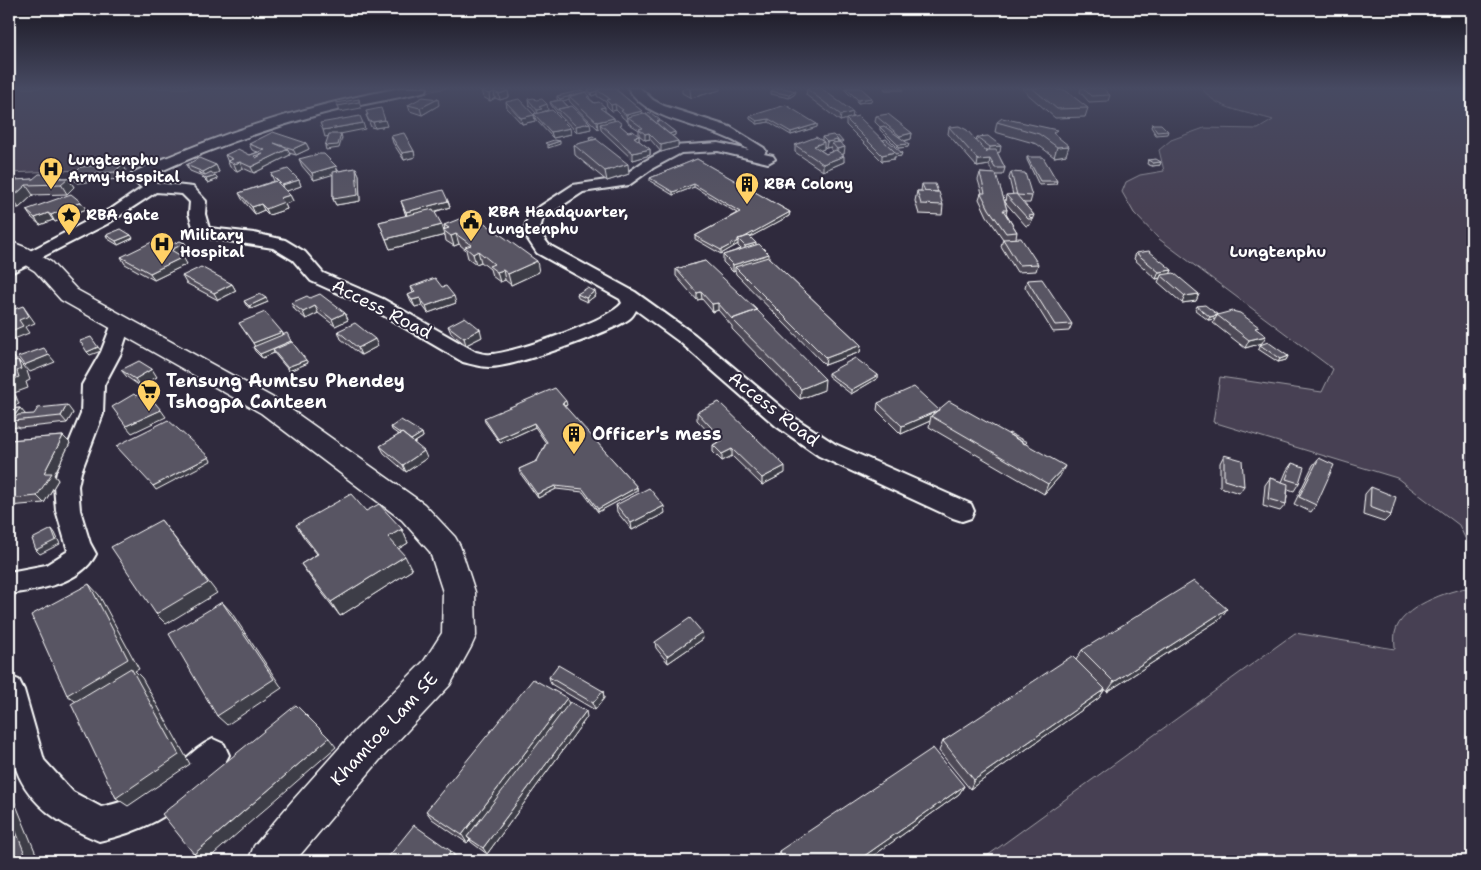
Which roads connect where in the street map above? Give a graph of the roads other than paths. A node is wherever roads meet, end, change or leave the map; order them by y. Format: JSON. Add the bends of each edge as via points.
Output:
{"nodes":[{"id":1,"x":256,"y":129,"type":"edge"},
{"id":2,"x":721,"y":129,"type":"edge"},
{"id":3,"x":153,"y":188,"type":"junction"},
{"id":4,"x":15,"y":257,"type":"edge"},
{"id":5,"x":628,"y":296,"type":"junction"},
{"id":6,"x":120,"y":325,"type":"junction"},
{"id":7,"x":962,"y":511,"type":"dead end"},
{"id":8,"x":9,"y":583,"type":"edge"},
{"id":9,"x":9,"y":690,"type":"edge"},
{"id":10,"x":213,"y":755,"type":"dead end"},
{"id":11,"x":269,"y":861,"type":"edge"}],
"edges":[{"from":1,"to":3,"type":"street","via":[[172,159],[139,175],[142,182]]},
{"from":2,"to":5,"type":"street","name":"Access Road","via":[[740,138],[768,159],[718,147],[678,149],[624,182],[579,188],[536,216],[531,232],[543,249]]},
{"from":3,"to":4,"type":"street","via":[[112,215]]},
{"from":3,"to":5,"type":"street","name":"Access Road","via":[[187,190],[198,201],[196,214],[202,232],[279,244],[298,256],[317,277],[376,303],[470,357],[490,361],[525,353],[608,323],[624,314],[631,303]]},
{"from":4,"to":6,"type":"main road","name":"Khamtoe Lam SE","via":[[49,269],[69,295]]},
{"from":5,"to":7,"type":"street","name":"Access Road","via":[[688,339],[784,421],[827,450]]},
{"from":6,"to":8,"type":"street","via":[[111,353],[93,385],[92,414],[66,486],[68,510],[83,554],[71,566],[54,575]]},
{"from":6,"to":11,"type":"main road","name":"Khamtoe Lam SE","via":[[270,407],[413,512],[444,546],[459,592],[459,636],[437,673],[365,748]]},
{"from":9,"to":10,"type":"street","via":[[31,768],[61,804],[100,824],[143,814],[160,804]]}]}
